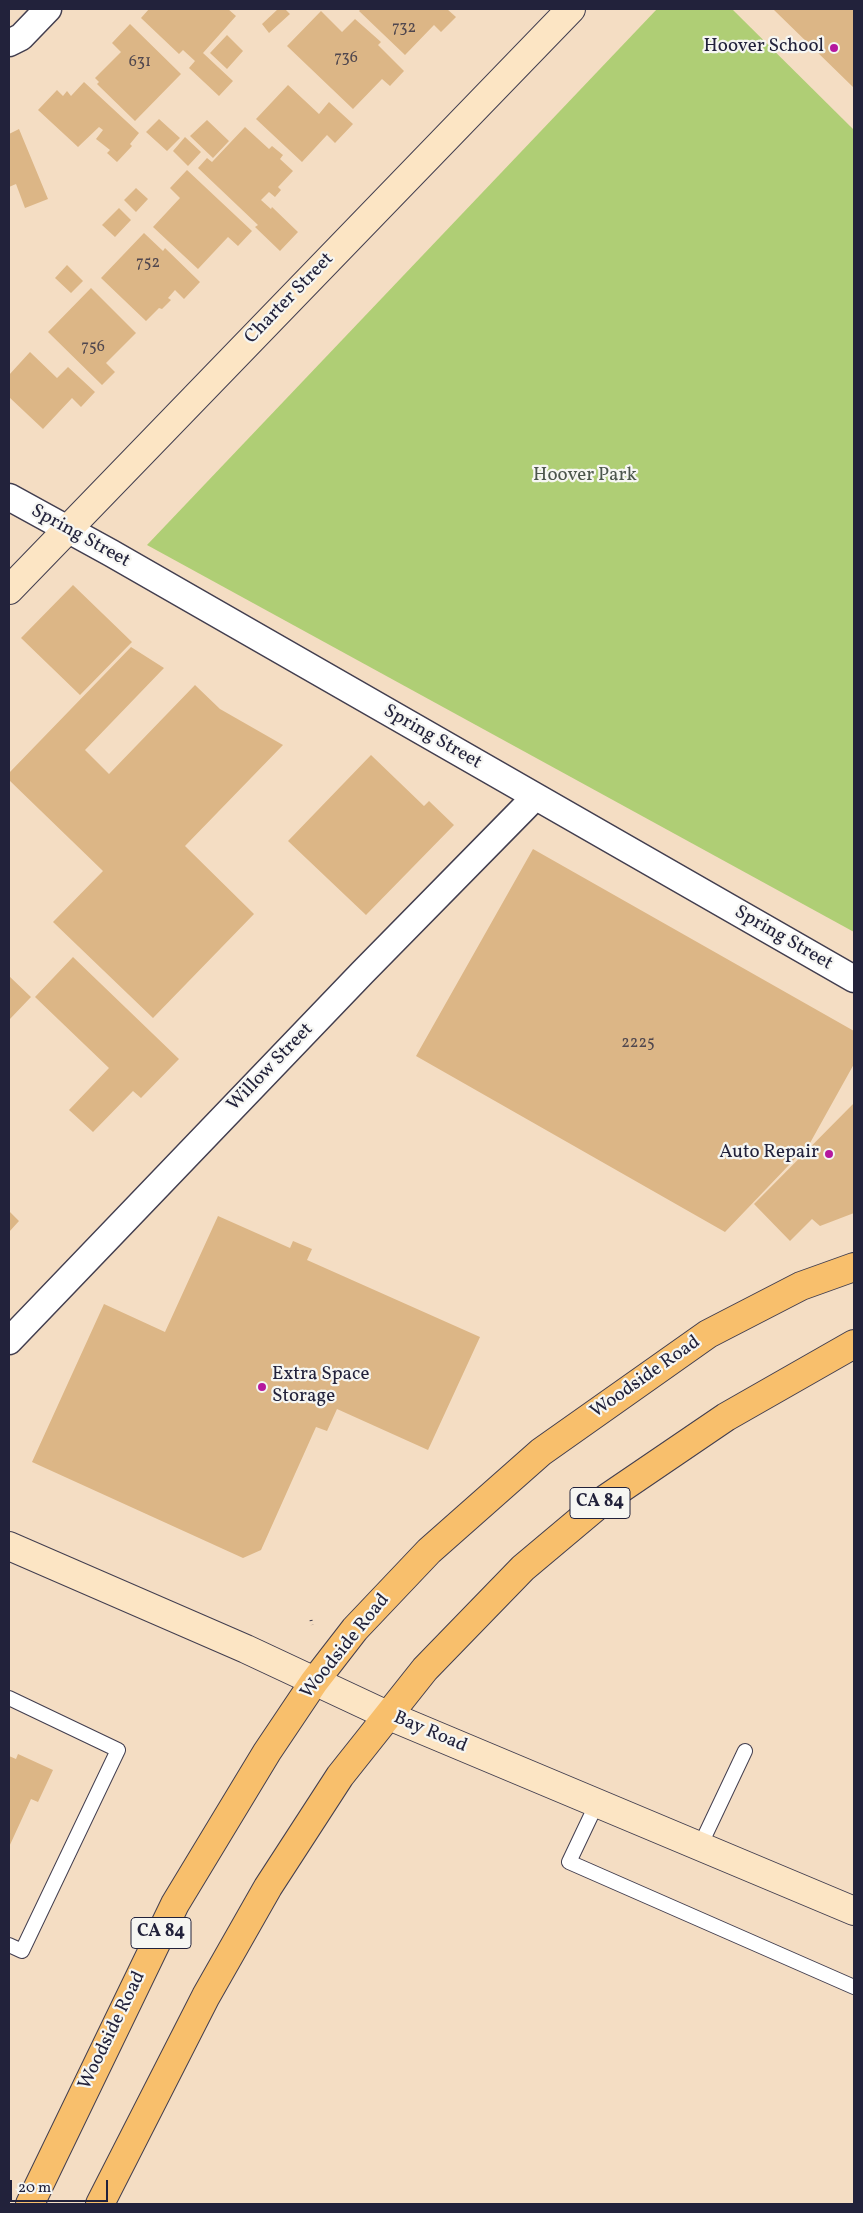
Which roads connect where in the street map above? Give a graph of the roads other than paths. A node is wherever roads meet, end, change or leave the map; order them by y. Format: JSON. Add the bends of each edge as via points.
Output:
{"nodes":[{"id":1,"x":48,"y":9,"type":"edge"},
{"id":2,"x":572,"y":9,"type":"edge"},
{"id":3,"x":9,"y":42,"type":"edge"},
{"id":4,"x":9,"y":497,"type":"edge"},
{"id":5,"x":68,"y":530,"type":"junction"},
{"id":6,"x":9,"y":590,"type":"edge"},
{"id":7,"x":535,"y":797,"type":"junction"},
{"id":8,"x":854,"y":980,"type":"edge"},
{"id":9,"x":854,"y":1267,"type":"edge"},
{"id":10,"x":9,"y":1341,"type":"edge"},
{"id":11,"x":854,"y":1344,"type":"edge"},
{"id":12,"x":9,"y":1546,"type":"edge"},
{"id":13,"x":314,"y":1682,"type":"junction"},
{"id":14,"x":9,"y":1698,"type":"edge"},
{"id":15,"x":387,"y":1715,"type":"junction"},
{"id":16,"x":745,"y":1751,"type":"dead end"},
{"id":17,"x":597,"y":1803,"type":"junction"},
{"id":18,"x":700,"y":1846,"type":"junction"},
{"id":19,"x":854,"y":1911,"type":"edge"},
{"id":20,"x":9,"y":1946,"type":"edge"},
{"id":21,"x":854,"y":1987,"type":"edge"},
{"id":22,"x":30,"y":2204,"type":"edge"},
{"id":23,"x":100,"y":2204,"type":"edge"}],
"edges":[{"from":1,"to":3,"type":"street","via":[[22,37]]},
{"from":2,"to":5,"type":"street","name":"Charter Street"},
{"from":4,"to":5,"type":"street","name":"Spring Street"},
{"from":5,"to":6,"type":"street","name":"Charter Street"},
{"from":5,"to":7,"type":"street","name":"Spring Street"},
{"from":7,"to":8,"type":"street","name":"Spring Street"},
{"from":7,"to":10,"type":"street","name":"Willow Street"},
{"from":9,"to":13,"type":"highway","name":"Woodside Road","number":"CA 84","via":[[801,1286],[708,1334],[541,1452],[429,1551],[355,1629]]},
{"from":11,"to":15,"type":"highway","number":"CA 84","via":[[726,1417],[604,1500],[523,1568],[425,1669]]},
{"from":12,"to":13,"type":"street","name":"Bay Road"},
{"from":13,"to":15,"type":"street","name":"Bay Road"},
{"from":13,"to":22,"type":"highway","name":"Woodside Road","number":"CA 84","via":[[267,1752],[175,1904]]},
{"from":14,"to":20,"type":"lane","via":[[118,1750],[22,1951]]},
{"from":15,"to":17,"type":"street","name":"Bay Road"},
{"from":15,"to":23,"type":"highway","number":"CA 84","via":[[340,1776],[268,1887],[206,1996]]},
{"from":16,"to":18,"type":"lane"},
{"from":17,"to":18,"type":"street","name":"Bay Road"},
{"from":17,"to":21,"type":"lane","via":[[569,1862]]},
{"from":18,"to":19,"type":"street","name":"Bay Road"}]}
